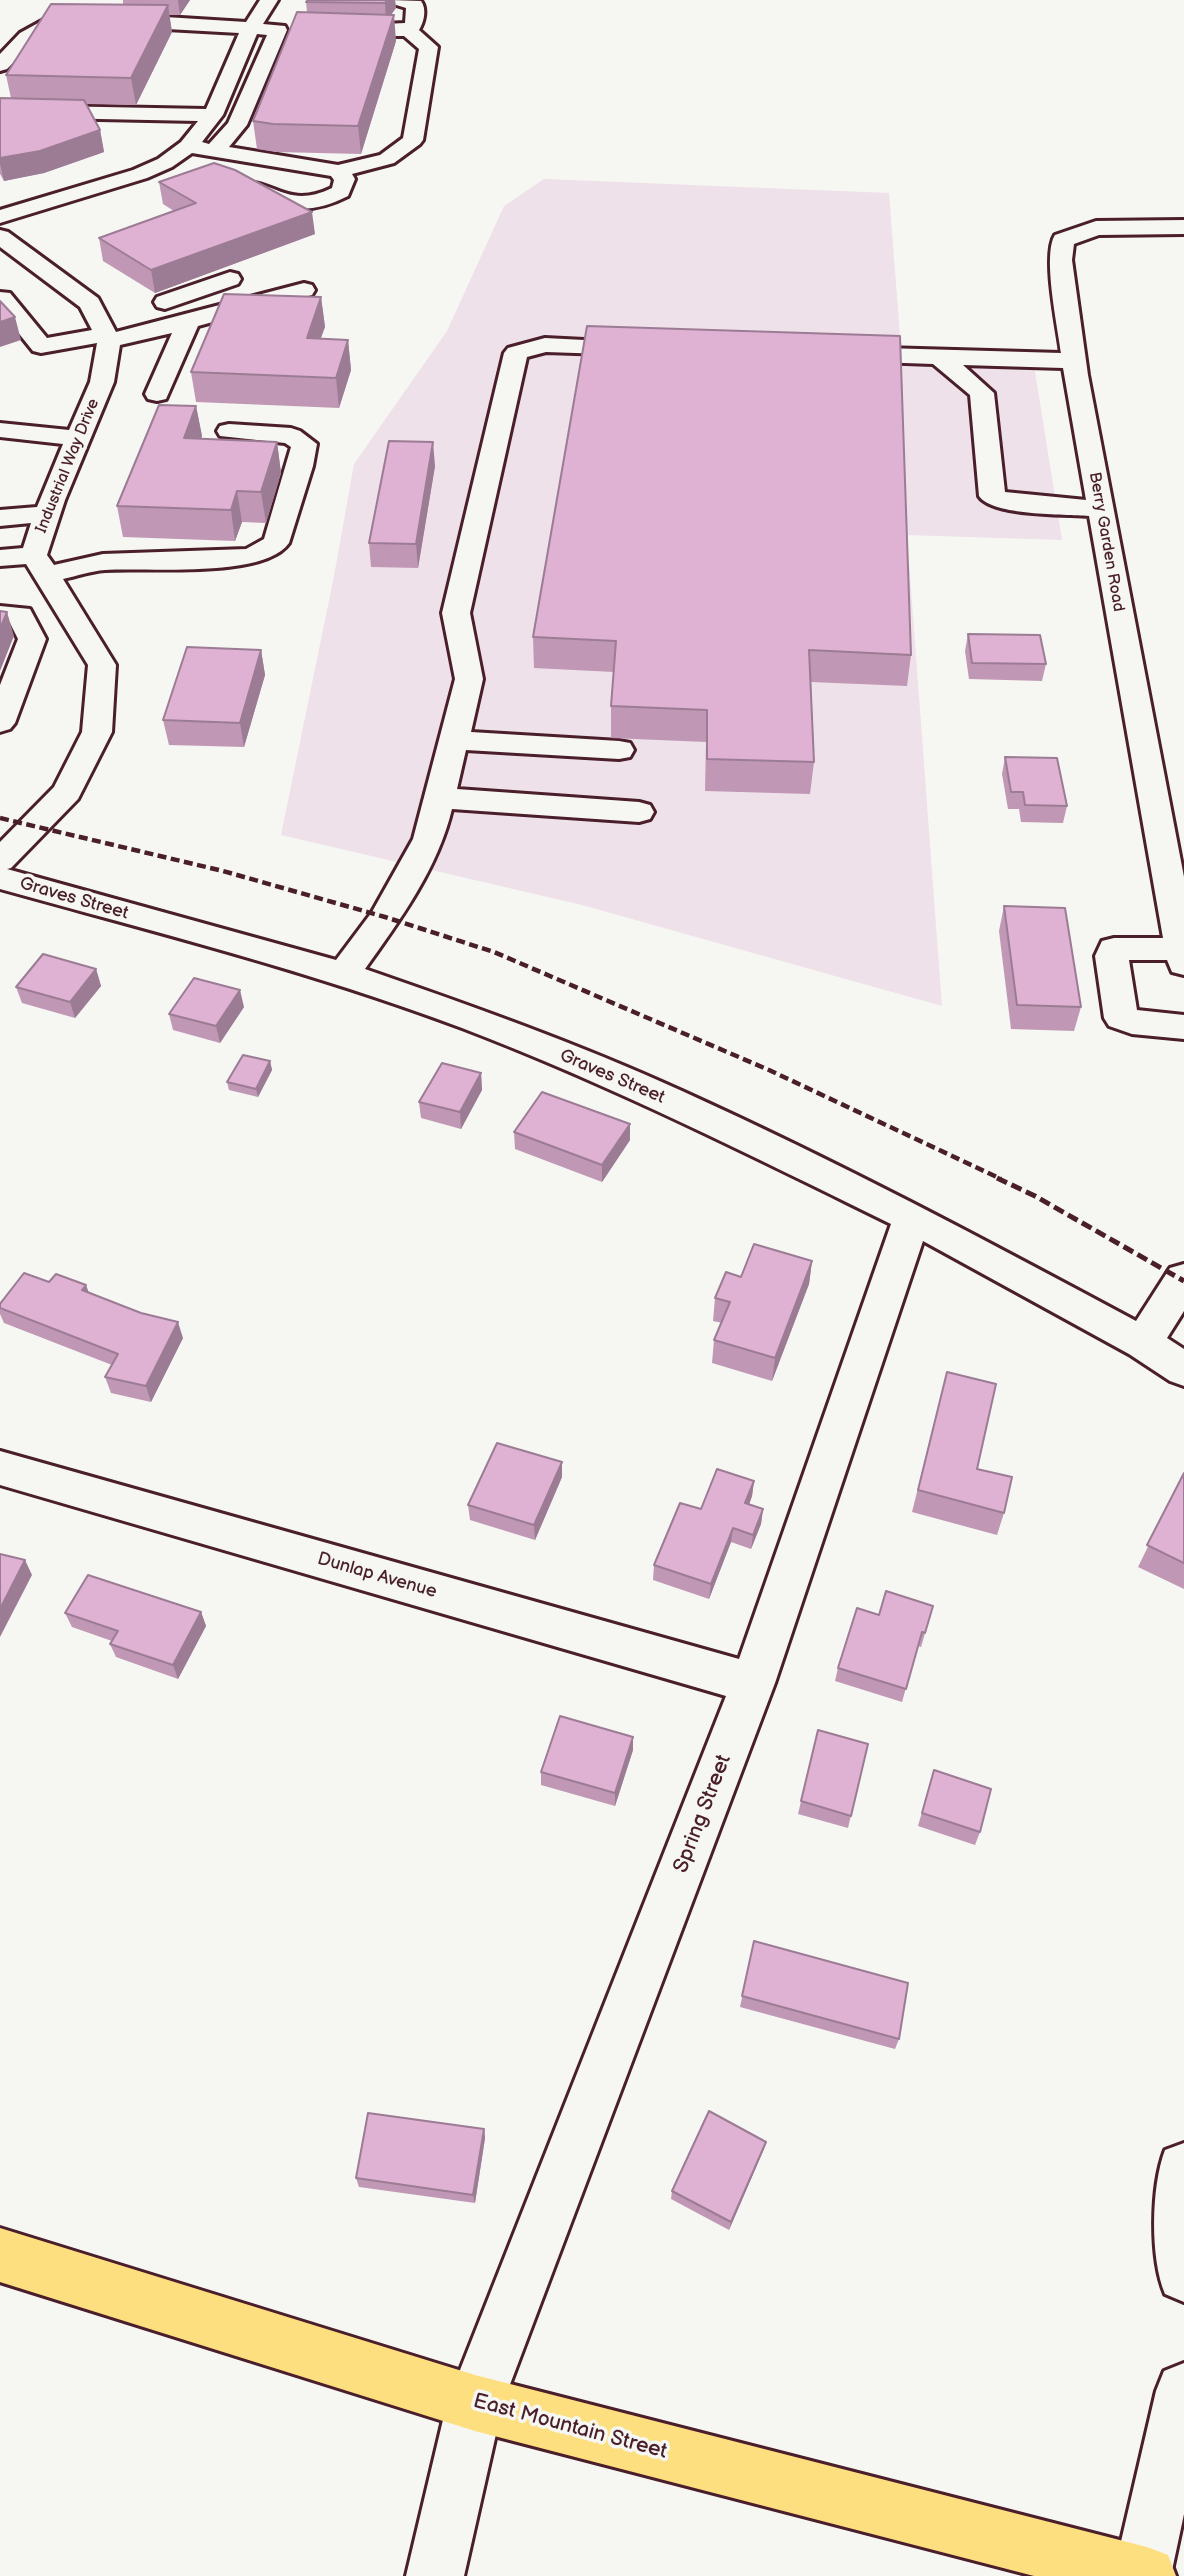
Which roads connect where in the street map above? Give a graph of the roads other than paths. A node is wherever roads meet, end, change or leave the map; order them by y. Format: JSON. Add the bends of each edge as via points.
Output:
{"nodes":[{"id":1,"x":268,"y":0,"type":"edge"},
{"id":2,"x":399,"y":0,"type":"edge"},
{"id":3,"x":250,"y":30,"type":"junction"},
{"id":4,"x":370,"y":30,"type":"edge"},
{"id":5,"x":409,"y":31,"type":"junction"},
{"id":6,"x":0,"y":65,"type":"edge"},
{"id":7,"x":0,"y":111,"type":"edge"},
{"id":8,"x":213,"y":115,"type":"junction"},
{"id":9,"x":188,"y":146,"type":"junction"},
{"id":10,"x":214,"y":151,"type":"junction"},
{"id":11,"x":155,"y":167,"type":"junction"},
{"id":12,"x":338,"y":172,"type":"junction"},
{"id":13,"x":186,"y":174,"type":"edge"},
{"id":14,"x":231,"y":181,"type":"edge"},
{"id":15,"x":0,"y":217,"type":"edge"},
{"id":16,"x":1184,"y":227,"type":"edge"},
{"id":17,"x":0,"y":237,"type":"edge"},
{"id":18,"x":230,"y":279,"type":"dead end"},
{"id":19,"x":41,"y":287,"type":"junction"},
{"id":20,"x":304,"y":290,"type":"dead end"},
{"id":21,"x":1,"y":299,"type":"edge"},
{"id":22,"x":146,"y":309,"type":"dead end"},
{"id":23,"x":189,"y":321,"type":"junction"},
{"id":24,"x":110,"y":328,"type":"junction"},
{"id":25,"x":654,"y":349,"type":"edge"},
{"id":26,"x":831,"y":354,"type":"edge"},
{"id":27,"x":939,"y":357,"type":"junction"},
{"id":28,"x":1074,"y":361,"type":"junction"},
{"id":29,"x":157,"y":394,"type":"dead end"},
{"id":30,"x":0,"y":430,"type":"edge"},
{"id":31,"x":229,"y":431,"type":"dead end"},
{"id":32,"x":78,"y":438,"type":"junction"},
{"id":33,"x":1100,"y":509,"type":"junction"},
{"id":34,"x":47,"y":514,"type":"junction"},
{"id":35,"x":0,"y":518,"type":"edge"},
{"id":36,"x":0,"y":558,"type":"edge"},
{"id":37,"x":41,"y":565,"type":"junction"},
{"id":38,"x":0,"y":614,"type":"edge"},
{"id":39,"x":0,"y":723,"type":"edge"},
{"id":40,"x":454,"y":740,"type":"junction"},
{"id":41,"x":619,"y":750,"type":"dead end"},
{"id":42,"x":440,"y":798,"type":"junction"},
{"id":43,"x":639,"y":812,"type":"dead end"},
{"id":44,"x":0,"y":861,"type":"edge"},
{"id":45,"x":0,"y":878,"type":"edge"},
{"id":46,"x":1183,"y":957,"type":"edge"},
{"id":47,"x":344,"y":974,"type":"junction"},
{"id":48,"x":1184,"y":1027,"type":"edge"},
{"id":49,"x":912,"y":1218,"type":"junction"},
{"id":50,"x":1184,"y":1279,"type":"edge"},
{"id":51,"x":1143,"y":1343,"type":"junction"},
{"id":52,"x":1184,"y":1370,"type":"edge"},
{"id":53,"x":0,"y":1468,"type":"edge"},
{"id":54,"x":753,"y":1683,"type":"junction"},
{"id":55,"x":1184,"y":2169,"type":"edge"},
{"id":56,"x":0,"y":2255,"type":"edge"},
{"id":57,"x":1184,"y":2276,"type":"edge"},
{"id":58,"x":1184,"y":2391,"type":"edge"},
{"id":59,"x":475,"y":2403,"type":"junction"},
{"id":60,"x":1145,"y":2575,"type":"edge"},
{"id":61,"x":435,"y":2576,"type":"edge"}],
"edges":[{"from":1,"to":3,"type":"street"},
{"from":2,"to":5,"type":"street","via":[[415,5]]},
{"from":3,"to":6,"type":"street","via":[[149,22],[51,22],[27,37]]},
{"from":3,"to":8,"type":"street"},
{"from":3,"to":10,"type":"street","via":[[285,30],[237,125]]},
{"from":4,"to":5,"type":"street"},
{"from":5,"to":12,"type":"street","via":[[429,47],[413,140],[387,159]]},
{"from":7,"to":8,"type":"street"},
{"from":8,"to":9,"type":"street"},
{"from":9,"to":10,"type":"street"},
{"from":9,"to":11,"type":"street"},
{"from":10,"to":12,"type":"street"},
{"from":11,"to":13,"type":"street"},
{"from":11,"to":15,"type":"street"},
{"from":12,"to":14,"type":"street","via":[[345,178],[341,192],[323,203],[304,205]]},
{"from":16,"to":28,"type":"street","name":"Berry Garden Road","via":[[1096,228],[1063,240]]},
{"from":17,"to":19,"type":"street"},
{"from":18,"to":22,"type":"street"},
{"from":19,"to":21,"type":"street"},
{"from":19,"to":24,"type":"street","via":[[90,303]]},
{"from":20,"to":23,"type":"street"},
{"from":21,"to":24,"type":"street","via":[[41,346]]},
{"from":23,"to":24,"type":"street","via":[[150,332]]},
{"from":23,"to":29,"type":"street"},
{"from":24,"to":32,"type":"street","name":"Industrial Way Drive","via":[[102,382]]},
{"from":25,"to":40,"type":"street","via":[[545,345],[516,353],[456,613],[469,679]]},
{"from":26,"to":27,"type":"street"},
{"from":27,"to":28,"type":"street"},
{"from":27,"to":33,"type":"street","via":[[982,393],[992,496],[1010,502]]},
{"from":28,"to":33,"type":"street","name":"Berry Garden Road"},
{"from":30,"to":32,"type":"street"},
{"from":31,"to":37,"type":"street","via":[[291,436],[304,444],[276,543],[252,556],[210,560]]},
{"from":32,"to":34,"type":"street","name":"Industrial Way Drive"},
{"from":33,"to":46,"type":"street","name":"Berry Garden Road"},
{"from":34,"to":35,"type":"street"},
{"from":34,"to":37,"type":"street","name":"Industrial Way Drive"},
{"from":36,"to":37,"type":"street"},
{"from":37,"to":44,"type":"street","via":[[102,665],[97,732],[67,792]]},
{"from":38,"to":39,"type":"street","via":[[20,615],[32,639]]},
{"from":40,"to":41,"type":"street"},
{"from":40,"to":42,"type":"street"},
{"from":42,"to":43,"type":"street"},
{"from":42,"to":47,"type":"street","via":[[429,839],[385,916]]},
{"from":45,"to":47,"type":"street","name":"Graves Street"},
{"from":46,"to":48,"type":"street","via":[[1124,947],[1114,949],[1112,956],[1121,1018]]},
{"from":47,"to":49,"type":"street","name":"Graves Street","via":[[475,1020],[668,1100]]},
{"from":49,"to":51,"type":"street","name":"Graves Street"},
{"from":49,"to":54,"type":"street","name":"Spring Street"},
{"from":50,"to":51,"type":"street"},
{"from":51,"to":52,"type":"street","name":"Graves Street"},
{"from":53,"to":54,"type":"street","name":"Dunlap Avenue"},
{"from":54,"to":59,"type":"street","name":"Spring Street"},
{"from":55,"to":57,"type":"street"},
{"from":56,"to":59,"type":"main road","name":"East Mountain Street"},
{"from":58,"to":60,"type":"street"},
{"from":59,"to":60,"type":"main road","name":"East Mountain Street"},
{"from":59,"to":61,"type":"street","name":"Spring Street"}]}
